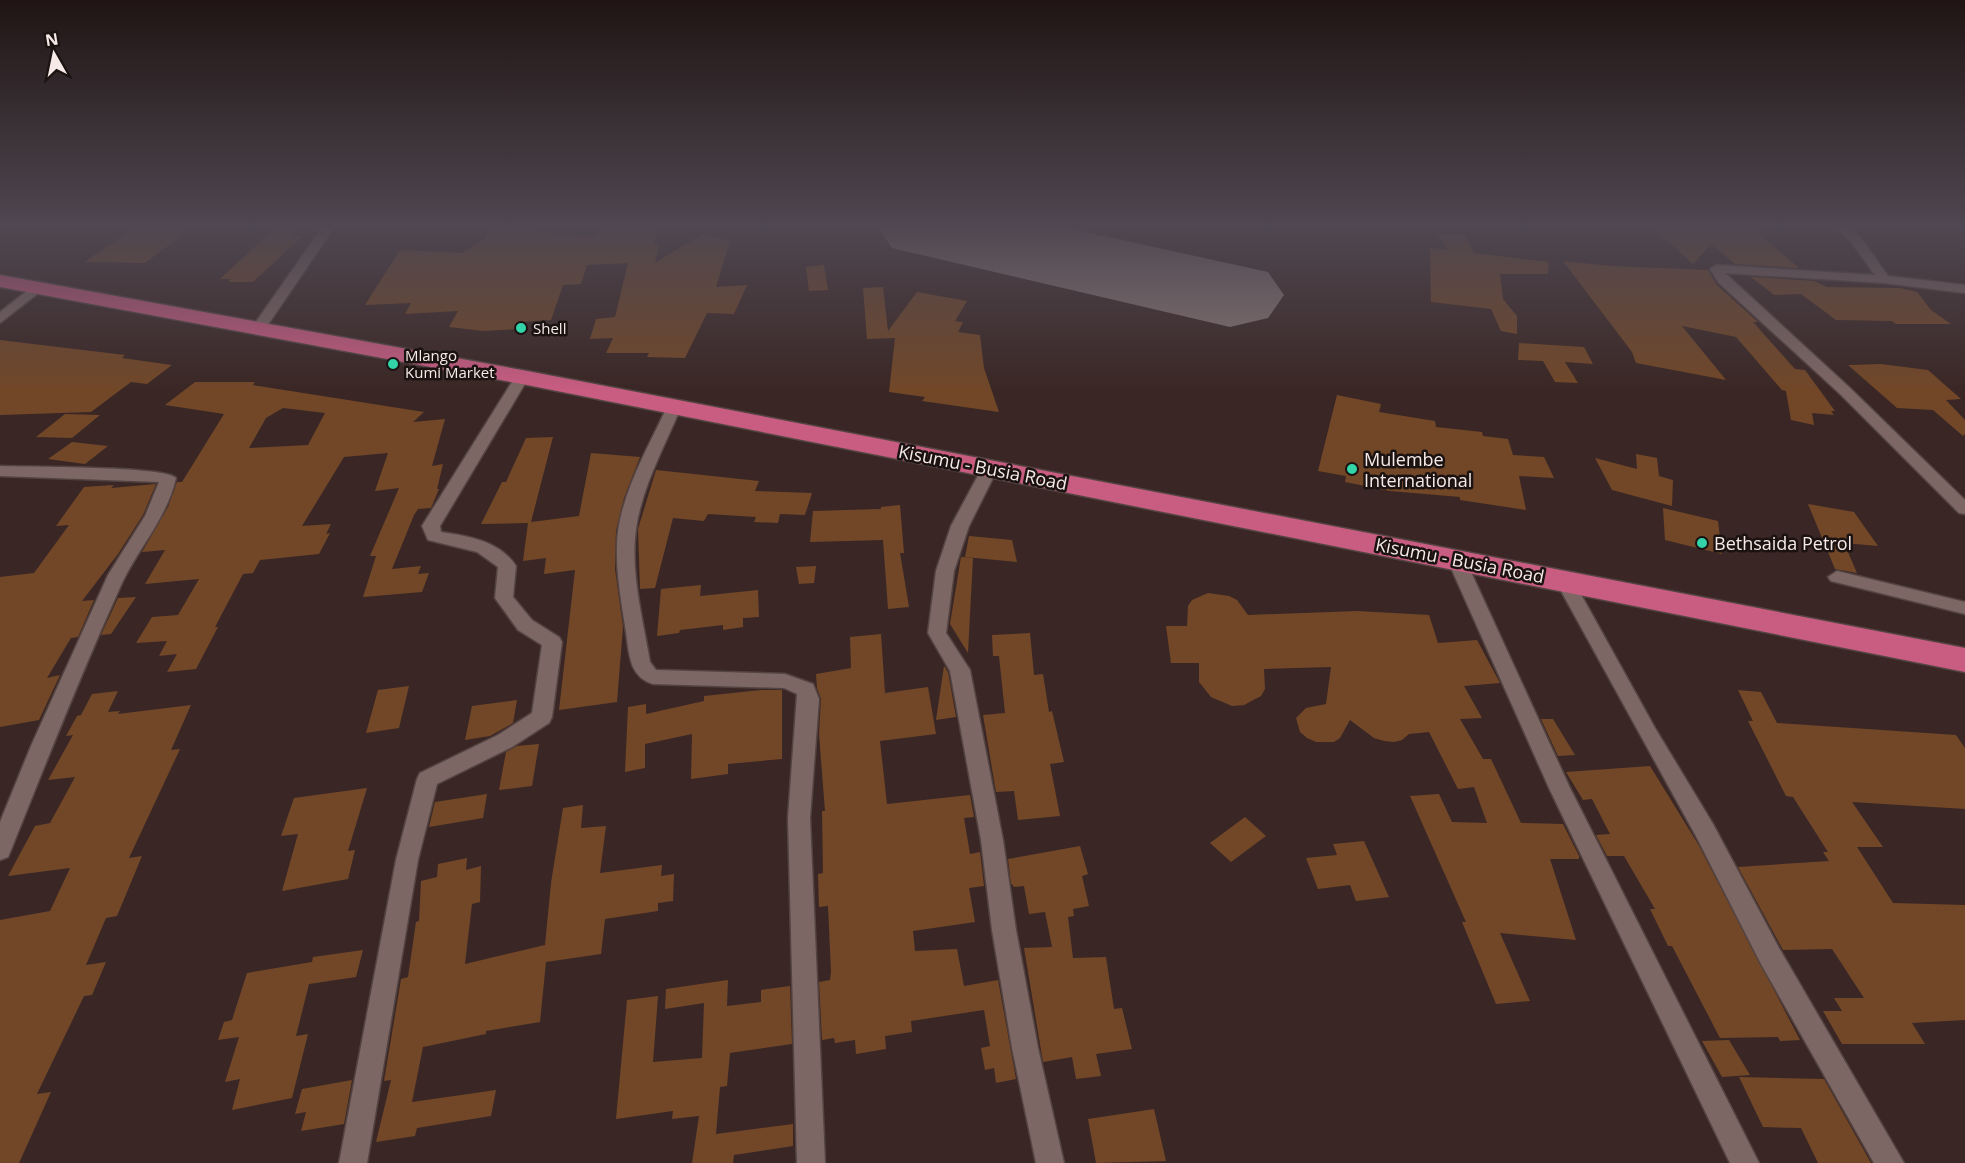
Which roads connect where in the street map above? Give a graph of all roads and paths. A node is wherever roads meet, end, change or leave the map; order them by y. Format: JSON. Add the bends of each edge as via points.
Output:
{"nodes":[{"id":1,"x":1,"y":281,"type":"edge"},
{"id":2,"x":290,"y":281,"type":"edge"},
{"id":3,"x":1724,"y":281,"type":"edge"},
{"id":4,"x":1902,"y":281,"type":"edge"},
{"id":5,"x":36,"y":288,"type":"junction"},
{"id":6,"x":1965,"y":289,"type":"edge"},
{"id":7,"x":0,"y":318,"type":"edge"},
{"id":8,"x":258,"y":329,"type":"junction"},
{"id":9,"x":522,"y":377,"type":"junction"},
{"id":10,"x":674,"y":407,"type":"junction"},
{"id":11,"x":990,"y":468,"type":"junction"},
{"id":12,"x":0,"y":471,"type":"edge"},
{"id":13,"x":1965,"y":509,"type":"edge"},
{"id":14,"x":1456,"y":559,"type":"junction"},
{"id":15,"x":1837,"y":577,"type":"dead end"},
{"id":16,"x":1564,"y":580,"type":"junction"},
{"id":17,"x":1965,"y":608,"type":"edge"},
{"id":18,"x":1965,"y":660,"type":"edge"},
{"id":19,"x":0,"y":850,"type":"edge"},
{"id":20,"x":353,"y":1163,"type":"edge"},
{"id":21,"x":811,"y":1163,"type":"edge"},
{"id":22,"x":1050,"y":1163,"type":"edge"},
{"id":23,"x":1745,"y":1163,"type":"edge"},
{"id":24,"x":1890,"y":1163,"type":"edge"}],
"edges":[{"from":1,"to":5,"type":"highway","name":"Kisumu - Busia Road"},
{"from":2,"to":8,"type":"street"},
{"from":3,"to":13,"type":"street","via":[[1844,390]]},
{"from":4,"to":6,"type":"street"},
{"from":5,"to":7,"type":"street"},
{"from":5,"to":8,"type":"highway","name":"Kisumu - Busia Road"},
{"from":8,"to":9,"type":"highway","name":"Kisumu - Busia Road"},
{"from":9,"to":10,"type":"highway","name":"Kisumu - Busia Road"},
{"from":9,"to":20,"type":"street","via":[[431,526],[434,536],[497,553],[507,566],[504,598],[525,625],[552,642],[542,717],[505,741],[428,779],[407,860]]},
{"from":10,"to":11,"type":"highway","name":"Kisumu - Busia Road"},
{"from":10,"to":21,"type":"street","via":[[627,529],[627,577],[640,663],[653,677],[785,681],[806,689],[809,699],[799,818]]},
{"from":11,"to":14,"type":"highway","name":"Kisumu - Busia Road"},
{"from":11,"to":22,"type":"street","via":[[960,526],[945,571],[937,633],[960,670],[1025,1048]]},
{"from":12,"to":19,"type":"street","via":[[168,478],[165,494],[118,572],[75,665]]},
{"from":14,"to":16,"type":"highway","name":"Kisumu - Busia Road"},
{"from":14,"to":23,"type":"street","via":[[1553,774]]},
{"from":15,"to":17,"type":"street"},
{"from":16,"to":18,"type":"highway","name":"Kisumu - Busia Road"},
{"from":16,"to":24,"type":"street","via":[[1705,831],[1770,956]]}]}
